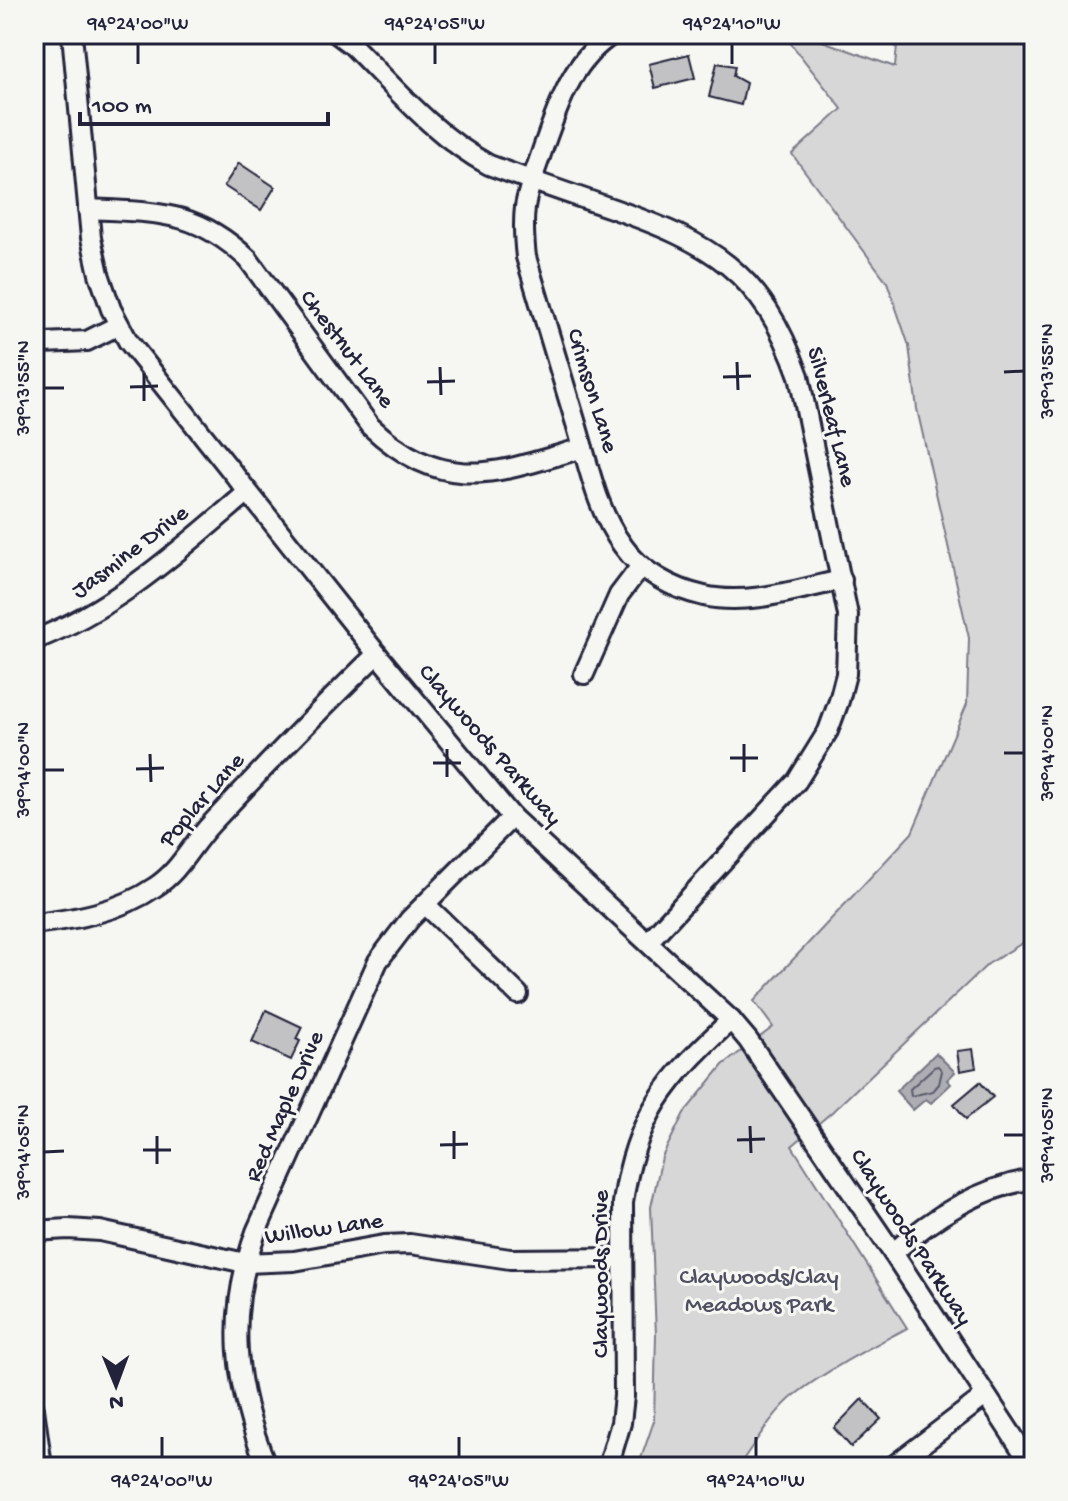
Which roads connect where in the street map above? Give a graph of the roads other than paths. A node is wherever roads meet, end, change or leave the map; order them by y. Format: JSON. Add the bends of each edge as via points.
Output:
{"nodes":[{"id":1,"x":72,"y":34,"type":"edge"},
{"id":2,"x":337,"y":34,"type":"edge"},
{"id":3,"x":613,"y":34,"type":"edge"},
{"id":4,"x":532,"y":181,"type":"junction"},
{"id":5,"x":88,"y":209,"type":"junction"},
{"id":6,"x":119,"y":325,"type":"junction"},
{"id":7,"x":43,"y":343,"type":"dead end"},
{"id":8,"x":583,"y":448,"type":"junction"},
{"id":9,"x":248,"y":492,"type":"junction"},
{"id":10,"x":641,"y":566,"type":"junction"},
{"id":11,"x":842,"y":580,"type":"junction"},
{"id":12,"x":34,"y":640,"type":"edge"},
{"id":13,"x":377,"y":654,"type":"junction"},
{"id":14,"x":584,"y":674,"type":"dead end"},
{"id":15,"x":512,"y":817,"type":"junction"},
{"id":16,"x":425,"y":904,"type":"junction"},
{"id":17,"x":34,"y":924,"type":"edge"},
{"id":18,"x":648,"y":942,"type":"junction"},
{"id":19,"x":518,"y":994,"type":"dead end"},
{"id":20,"x":731,"y":1020,"type":"junction"},
{"id":21,"x":1034,"y":1179,"type":"edge"},
{"id":22,"x":34,"y":1231,"type":"edge"},
{"id":23,"x":893,"y":1253,"type":"junction"},
{"id":24,"x":623,"y":1258,"type":"junction"},
{"id":25,"x":245,"y":1263,"type":"junction"},
{"id":26,"x":985,"y":1396,"type":"junction"},
{"id":27,"x":34,"y":1409,"type":"edge"},
{"id":28,"x":42,"y":1467,"type":"edge"},
{"id":29,"x":267,"y":1467,"type":"edge"},
{"id":30,"x":608,"y":1467,"type":"edge"},
{"id":31,"x":892,"y":1467,"type":"edge"},
{"id":32,"x":1033,"y":1467,"type":"edge"}],
"edges":[{"from":1,"to":5,"type":"street","name":"Claywoods Parkway"},
{"from":2,"to":4,"type":"street","name":"Silverleaf Lane","via":[[442,135],[489,165]]},
{"from":3,"to":4,"type":"street","name":"Crimson Lane","via":[[590,53],[563,93]]},
{"from":4,"to":8,"type":"street","name":"Crimson Lane","via":[[525,206],[526,257]]},
{"from":4,"to":11,"type":"street","name":"Silverleaf Lane","via":[[671,229],[736,272],[758,296],[789,346],[799,376]]},
{"from":5,"to":6,"type":"street","name":"Claywoods Parkway","via":[[99,274]]},
{"from":5,"to":8,"type":"street","name":"Chestnut Lane","via":[[169,214],[230,242],[248,259],[370,426],[411,457],[432,467],[480,474]]},
{"from":6,"to":7,"type":"street","via":[[87,341]]},
{"from":6,"to":9,"type":"street","name":"Claywoods Parkway"},
{"from":8,"to":10,"type":"street","name":"Crimson Lane","via":[[611,529]]},
{"from":9,"to":12,"type":"street","name":"Jasmine Drive","via":[[155,571],[79,621]]},
{"from":9,"to":13,"type":"street","name":"Claywoods Parkway"},
{"from":10,"to":11,"type":"street","name":"Crimson Lane","via":[[684,591],[727,599]]},
{"from":10,"to":14,"type":"street","via":[[619,595]]},
{"from":11,"to":18,"type":"street","name":"Silverleaf Lane","via":[[849,643],[846,674],[813,759]]},
{"from":13,"to":15,"type":"street","name":"Claywoods Parkway"},
{"from":13,"to":17,"type":"street","name":"Poplar Lane","via":[[155,888],[100,913]]},
{"from":15,"to":16,"type":"street","name":"Red Maple Drive"},
{"from":15,"to":18,"type":"street","name":"Claywoods Parkway"},
{"from":16,"to":19,"type":"street"},
{"from":16,"to":25,"type":"street","name":"Red Maple Drive","via":[[378,961]]},
{"from":18,"to":20,"type":"street","name":"Claywoods Parkway"},
{"from":20,"to":23,"type":"street","name":"Claywoods Parkway"},
{"from":20,"to":24,"type":"street","name":"Claywoods Drive","via":[[678,1070],[647,1116],[627,1172]]},
{"from":21,"to":23,"type":"street","via":[[968,1201],[933,1220]]},
{"from":22,"to":25,"type":"street","name":"Willow Lane","via":[[100,1231]]},
{"from":23,"to":26,"type":"street","name":"Claywoods Parkway"},
{"from":24,"to":25,"type":"street","name":"Willow Lane","via":[[510,1259],[410,1244]]},
{"from":24,"to":30,"type":"street","name":"Claywoods Drive","via":[[624,1396]]},
{"from":25,"to":29,"type":"street","name":"Red Maple Drive","via":[[236,1319],[238,1364]]},
{"from":26,"to":31,"type":"street"},
{"from":26,"to":32,"type":"street","name":"Claywoods Parkway"},
{"from":27,"to":28,"type":"street"}]}
